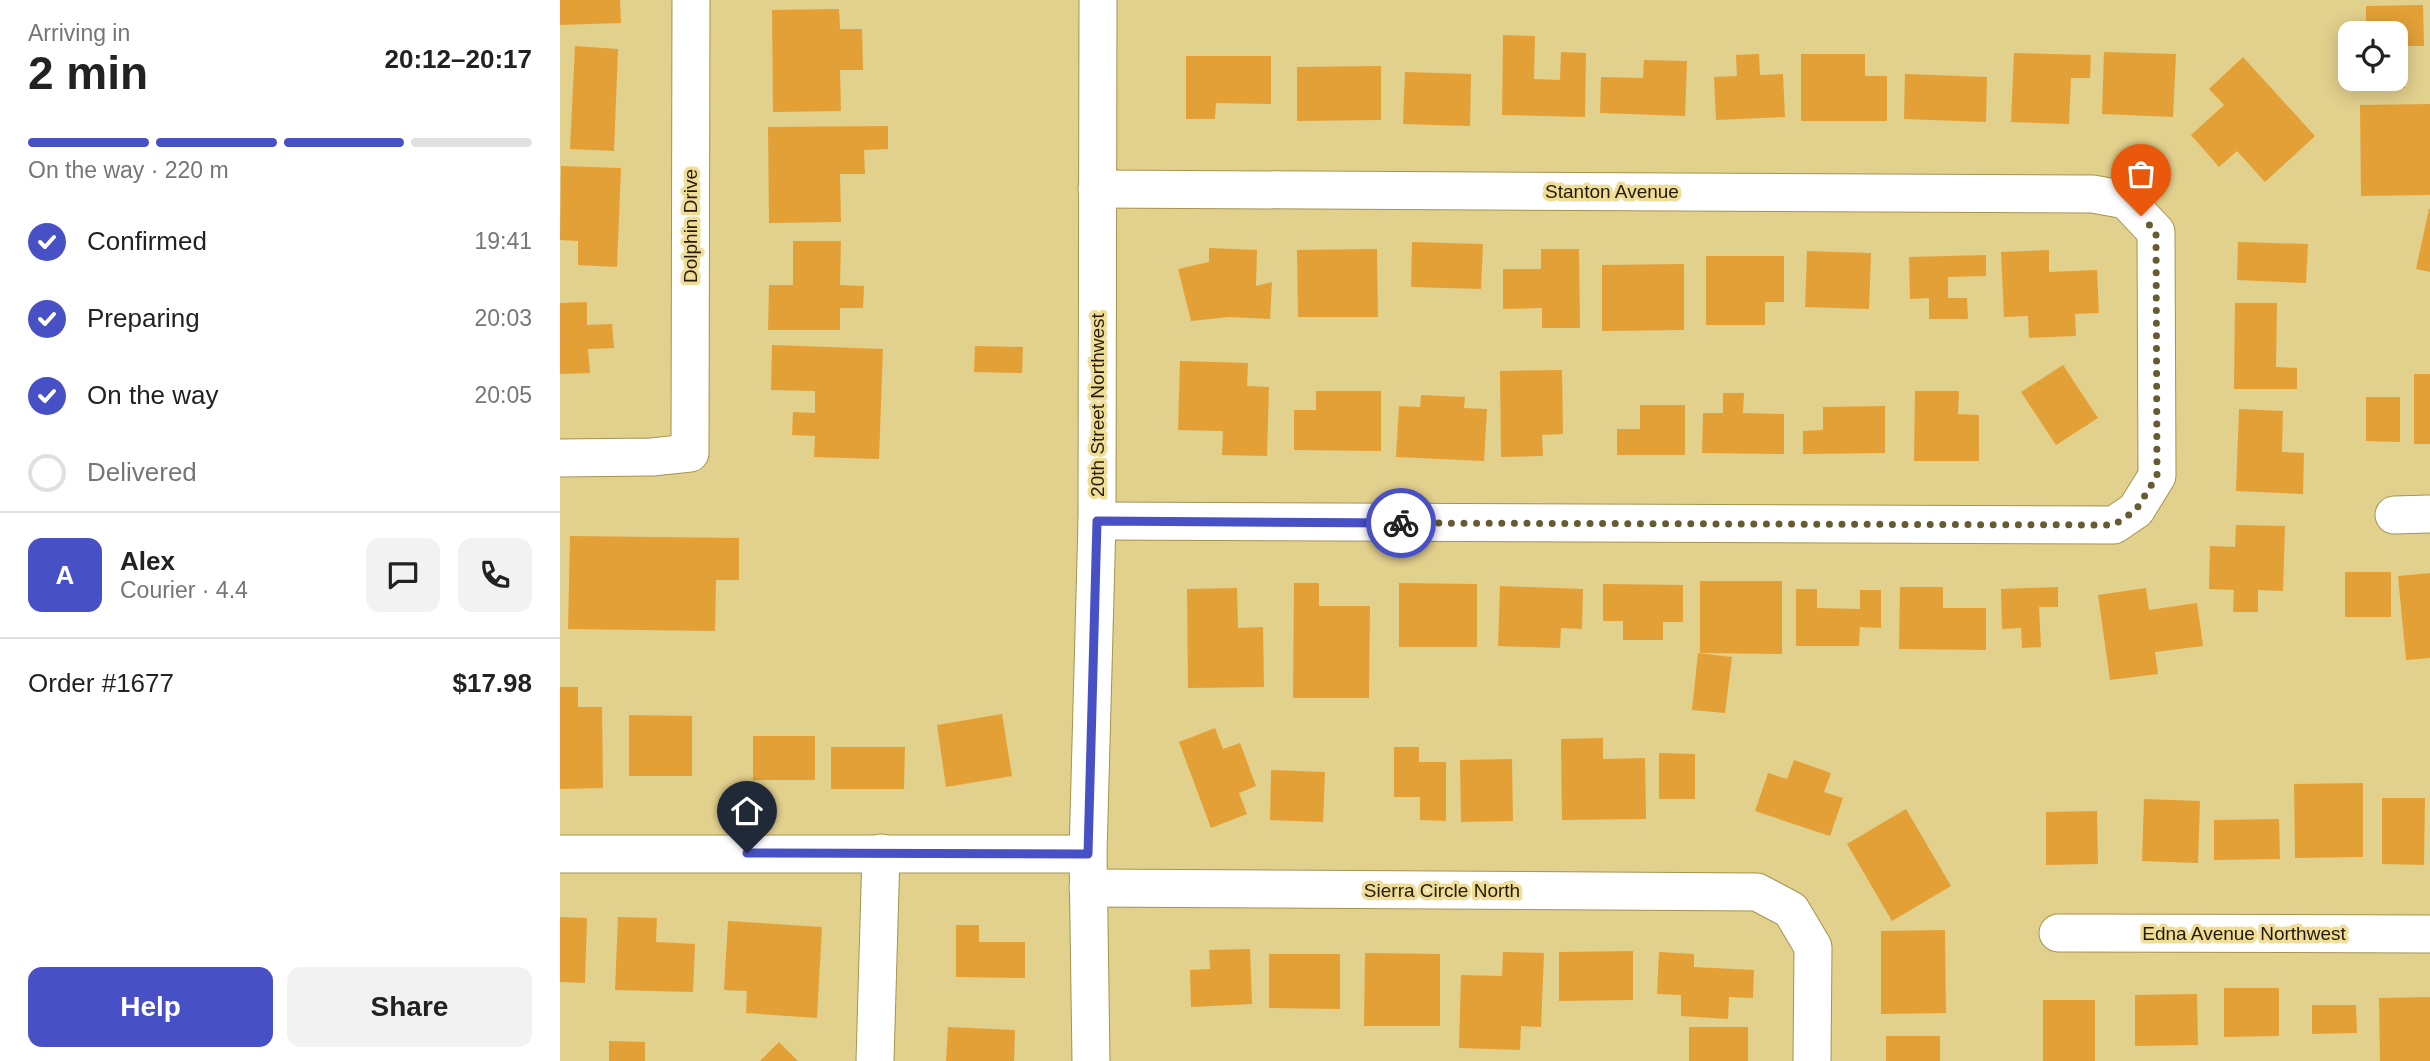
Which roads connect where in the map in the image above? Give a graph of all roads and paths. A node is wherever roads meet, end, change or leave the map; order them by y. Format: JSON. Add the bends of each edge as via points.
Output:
{"nodes":[{"id":1,"x":691,"y":0,"type":"edge"},
{"id":2,"x":1098,"y":0,"type":"edge"},
{"id":3,"x":1097,"y":189,"type":"junction"},
{"id":4,"x":560,"y":458,"type":"edge"},
{"id":5,"x":2394,"y":514,"type":"dead end"},
{"id":6,"x":2430,"y":514,"type":"edge"},
{"id":7,"x":1097,"y":521,"type":"junction"},
{"id":8,"x":560,"y":853,"type":"edge"},
{"id":9,"x":881,"y":853,"type":"junction"},
{"id":10,"x":1088,"y":871,"type":"junction"},
{"id":11,"x":2058,"y":933,"type":"dead end"},
{"id":12,"x":2430,"y":934,"type":"edge"},
{"id":13,"x":876,"y":1061,"type":"edge"},
{"id":14,"x":1091,"y":1061,"type":"edge"},
{"id":15,"x":1811,"y":1061,"type":"edge"}],
"edges":[{"from":1,"to":4,"type":"street","name":"Dolphin Drive","via":[[690,453]]},
{"from":2,"to":3,"type":"street","name":"20th Street Northwest"},
{"from":3,"to":7,"type":"street","name":"20th Street Northwest"},
{"from":3,"to":7,"type":"street","name":"Stanton Avenue","via":[[2094,194],[2126,200],[2156,232],[2157,476],[2136,510],[2114,525]]},
{"from":5,"to":6,"type":"street"},
{"from":7,"to":10,"type":"street","name":"20th Street Northwest"},
{"from":8,"to":9,"type":"street","name":"Sierra Circle North"},
{"from":9,"to":10,"type":"street","name":"Sierra Circle North"},
{"from":9,"to":13,"type":"street"},
{"from":10,"to":14,"type":"street","name":"20th Street Northwest"},
{"from":10,"to":15,"type":"street","name":"Sierra Circle North","via":[[1757,892],[1791,910],[1813,947]]},
{"from":11,"to":12,"type":"street","name":"Edna Avenue Northwest"}]}
